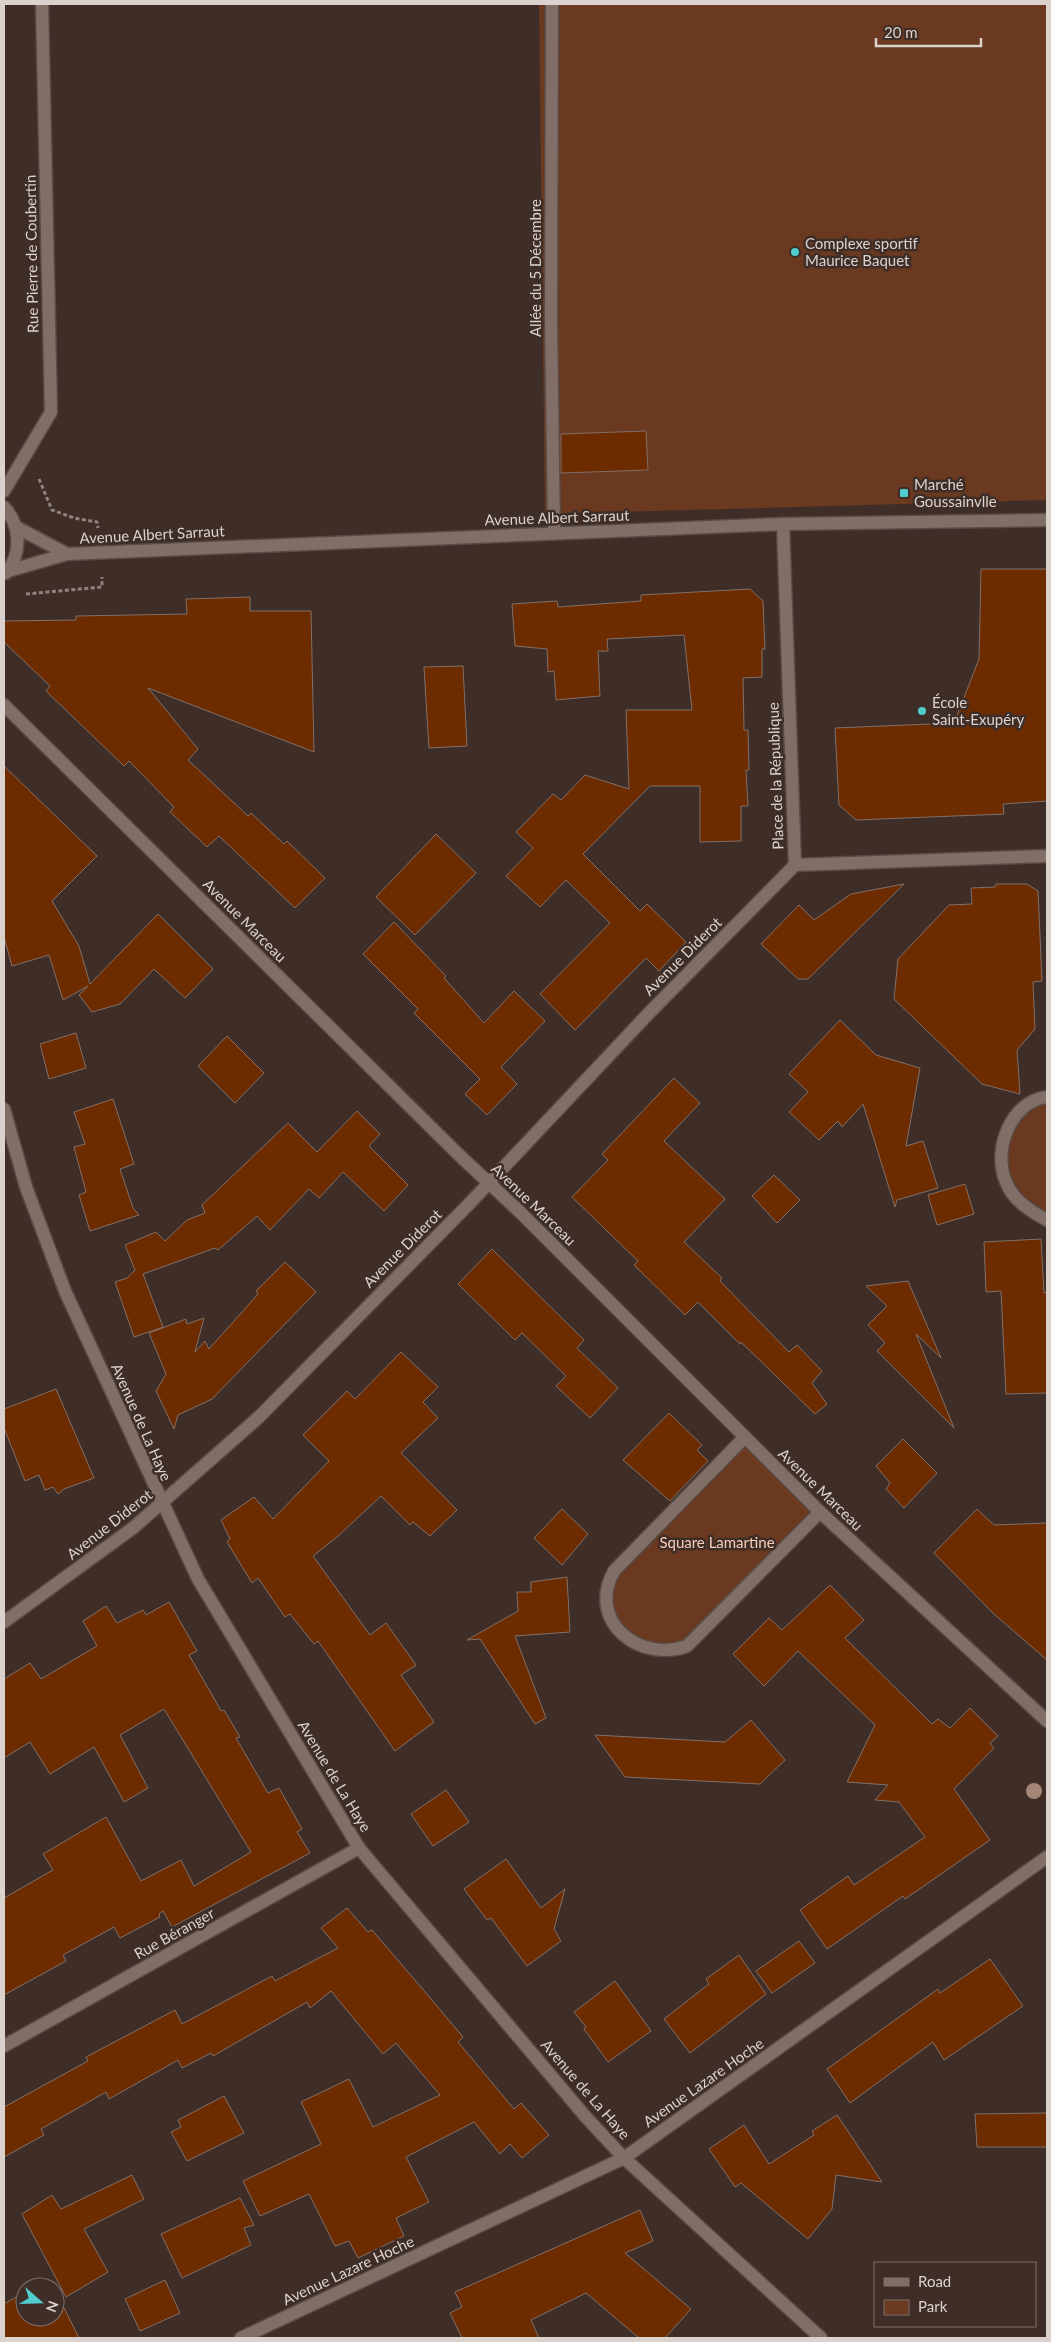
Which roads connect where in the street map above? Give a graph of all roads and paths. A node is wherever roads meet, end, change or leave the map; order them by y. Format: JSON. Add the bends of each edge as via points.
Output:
{"nodes":[{"id":1,"x":42,"y":4,"type":"edge"},
{"id":2,"x":552,"y":4,"type":"edge"},
{"id":3,"x":4,"y":491,"type":"edge"},
{"id":4,"x":4,"y":507,"type":"edge"},
{"id":5,"x":1047,"y":520,"type":"edge"},
{"id":6,"x":783,"y":524,"type":"junction"},
{"id":7,"x":16,"y":527,"type":"junction"},
{"id":8,"x":554,"y":533,"type":"junction"},
{"id":9,"x":68,"y":554,"type":"junction"},
{"id":10,"x":6,"y":574,"type":"edge"},
{"id":11,"x":4,"y":704,"type":"edge"},
{"id":12,"x":1047,"y":856,"type":"edge"},
{"id":13,"x":795,"y":865,"type":"junction"},
{"id":14,"x":1047,"y":1096,"type":"edge"},
{"id":15,"x":4,"y":1109,"type":"edge"},
{"id":16,"x":489,"y":1183,"type":"junction"},
{"id":17,"x":1047,"y":1220,"type":"edge"},
{"id":18,"x":745,"y":1437,"type":"junction"},
{"id":19,"x":162,"y":1504,"type":"junction"},
{"id":20,"x":820,"y":1512,"type":"junction"},
{"id":21,"x":4,"y":1622,"type":"edge"},
{"id":22,"x":1047,"y":1721,"type":"edge"},
{"id":23,"x":359,"y":1848,"type":"junction"},
{"id":24,"x":1047,"y":1857,"type":"edge"},
{"id":25,"x":4,"y":2046,"type":"edge"},
{"id":26,"x":624,"y":2158,"type":"junction"},
{"id":27,"x":241,"y":2338,"type":"edge"},
{"id":28,"x":821,"y":2338,"type":"edge"}],
"edges":[{"from":1,"to":3,"type":"street","name":"Rue Pierre de Coubertin","via":[[51,412]]},
{"from":2,"to":8,"type":"street","name":"Allée du 5 Décembre"},
{"from":4,"to":7,"type":"street","name":"Avenue Albert Sarraut"},
{"from":5,"to":6,"type":"street","name":"Avenue Albert Sarraut"},
{"from":6,"to":8,"type":"street","name":"Avenue Albert Sarraut"},
{"from":6,"to":13,"type":"street","name":"Place de la République"},
{"from":7,"to":9,"type":"street","name":"Avenue Albert Sarraut"},
{"from":7,"to":10,"type":"street","name":"Avenue Albert Sarraut","via":[[16,558]]},
{"from":8,"to":9,"type":"street","name":"Avenue Albert Sarraut"},
{"from":9,"to":10,"type":"street","name":"Avenue Albert Sarraut"},
{"from":11,"to":16,"type":"street","name":"Avenue Marceau"},
{"from":12,"to":13,"type":"street","name":"Place de la République"},
{"from":13,"to":16,"type":"street","name":"Avenue Diderot","via":[[650,1012]]},
{"from":14,"to":17,"type":"street","via":[[1023,1107],[1009,1125],[1003,1142],[1002,1163],[1006,1182],[1019,1201]]},
{"from":15,"to":19,"type":"street","name":"Avenue de La Haye","via":[[26,1187],[65,1291]]},
{"from":16,"to":18,"type":"street","name":"Avenue Marceau"},
{"from":16,"to":19,"type":"street","name":"Avenue Diderot","via":[[259,1417]]},
{"from":18,"to":20,"type":"street","name":"Avenue Marceau"},
{"from":18,"to":20,"type":"street","via":[[614,1571],[607,1584],[607,1612],[623,1634],[660,1651],[674,1651],[687,1646]]},
{"from":19,"to":21,"type":"street","name":"Avenue Diderot"},
{"from":19,"to":23,"type":"street","name":"Avenue de La Haye","via":[[198,1579]]},
{"from":20,"to":22,"type":"street","name":"Avenue Marceau"},
{"from":23,"to":25,"type":"street","name":"Rue Béranger"},
{"from":23,"to":26,"type":"street","name":"Avenue de La Haye"},
{"from":24,"to":26,"type":"street","name":"Avenue Lazare Hoche"},
{"from":26,"to":27,"type":"street","name":"Avenue Lazare Hoche"},
{"from":26,"to":28,"type":"street","name":"Avenue de La Haye"}]}
